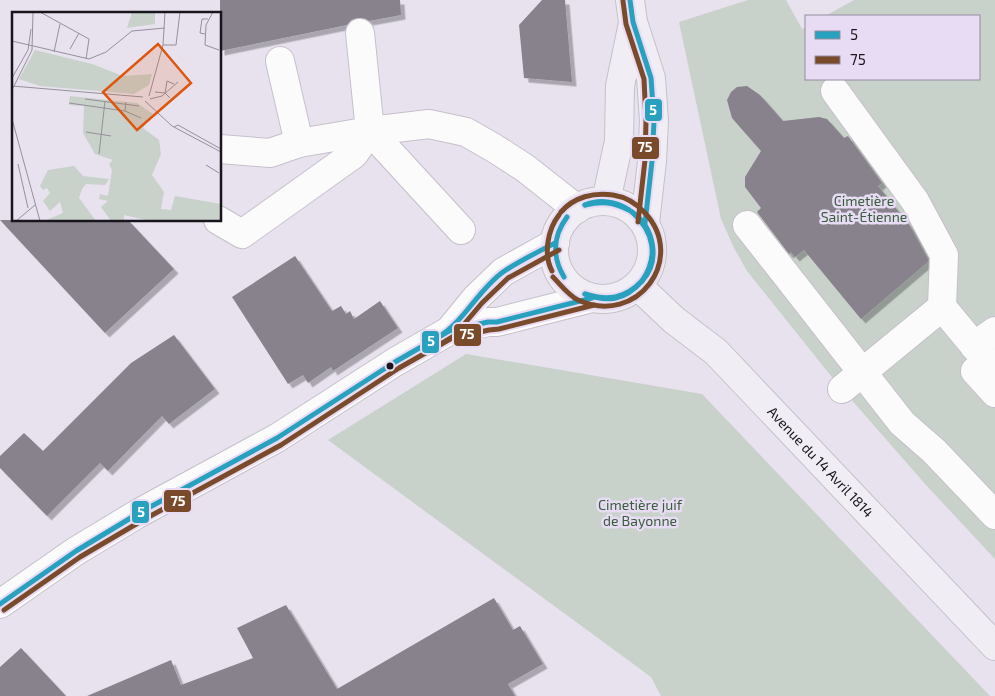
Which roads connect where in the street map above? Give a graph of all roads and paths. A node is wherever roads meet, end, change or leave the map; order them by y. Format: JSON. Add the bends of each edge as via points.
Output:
{"nodes":[{"id":1,"x":632,"y":11,"type":"edge"},
{"id":2,"x":360,"y":34,"type":"dead end"},
{"id":3,"x":280,"y":61,"type":"dead end"},
{"id":4,"x":835,"y":91,"type":"dead end"},
{"id":5,"x":370,"y":131,"type":"junction"},
{"id":6,"x":299,"y":143,"type":"junction"},
{"id":7,"x":221,"y":149,"type":"edge"},
{"id":8,"x":606,"y":201,"type":"junction"},
{"id":9,"x":577,"y":209,"type":"junction"},
{"id":10,"x":220,"y":221,"type":"edge"},
{"id":11,"x":645,"y":223,"type":"junction"},
{"id":12,"x":747,"y":225,"type":"dead end"},
{"id":13,"x":461,"y":230,"type":"dead end"},
{"id":14,"x":555,"y":243,"type":"junction"},
{"id":15,"x":638,"y":286,"type":"junction"},
{"id":16,"x":592,"y":298,"type":"junction"},
{"id":17,"x":942,"y":307,"type":"junction"},
{"id":18,"x":448,"y":331,"type":"junction"},
{"id":19,"x":984,"y":339,"type":"edge"},
{"id":20,"x":864,"y":371,"type":"junction"},
{"id":21,"x":842,"y":389,"type":"dead end"},
{"id":22,"x":995,"y":393,"type":"edge"},
{"id":23,"x":995,"y":515,"type":"edge"},
{"id":24,"x":0,"y":604,"type":"edge"},
{"id":25,"x":995,"y":646,"type":"edge"}],
"edges":[{"from":1,"to":8,"type":"main road","via":[[620,86],[619,141]]},
{"from":1,"to":11,"type":"main road","via":[[651,78],[653,104],[652,161]]},
{"from":2,"to":5,"type":"street"},
{"from":3,"to":6,"type":"street"},
{"from":4,"to":17,"type":"street","via":[[915,201],[944,255]]},
{"from":5,"to":6,"type":"street"},
{"from":5,"to":9,"type":"street","via":[[429,124],[466,132],[525,168]]},
{"from":5,"to":10,"type":"street","via":[[354,154],[242,234]]},
{"from":5,"to":13,"type":"street"},
{"from":6,"to":7,"type":"street","via":[[270,153]]},
{"from":8,"to":9,"type":"main road","via":[[591,202]]},
{"from":8,"to":11,"type":"main road","via":[[621,204]]},
{"from":9,"to":14,"type":"main road","via":[[558,230]]},
{"from":11,"to":15,"type":"main road","via":[[653,256],[648,272]]},
{"from":12,"to":20,"type":"street"},
{"from":14,"to":16,"type":"main road","via":[[557,265],[567,283]]},
{"from":14,"to":18,"type":"street","via":[[503,272]]},
{"from":15,"to":16,"type":"main road","via":[[617,298]]},
{"from":15,"to":25,"type":"main road","name":"Avenue du 14 Avril 1814","via":[[674,320],[716,352]]},
{"from":16,"to":18,"type":"street"},
{"from":17,"to":19,"type":"street"},
{"from":17,"to":20,"type":"street"},
{"from":18,"to":24,"type":"street","via":[[277,438],[76,551]]},
{"from":19,"to":22,"type":"street","via":[[987,361],[975,371]]},
{"from":20,"to":21,"type":"street"},
{"from":20,"to":23,"type":"street","via":[[902,423],[934,451]]}]}
